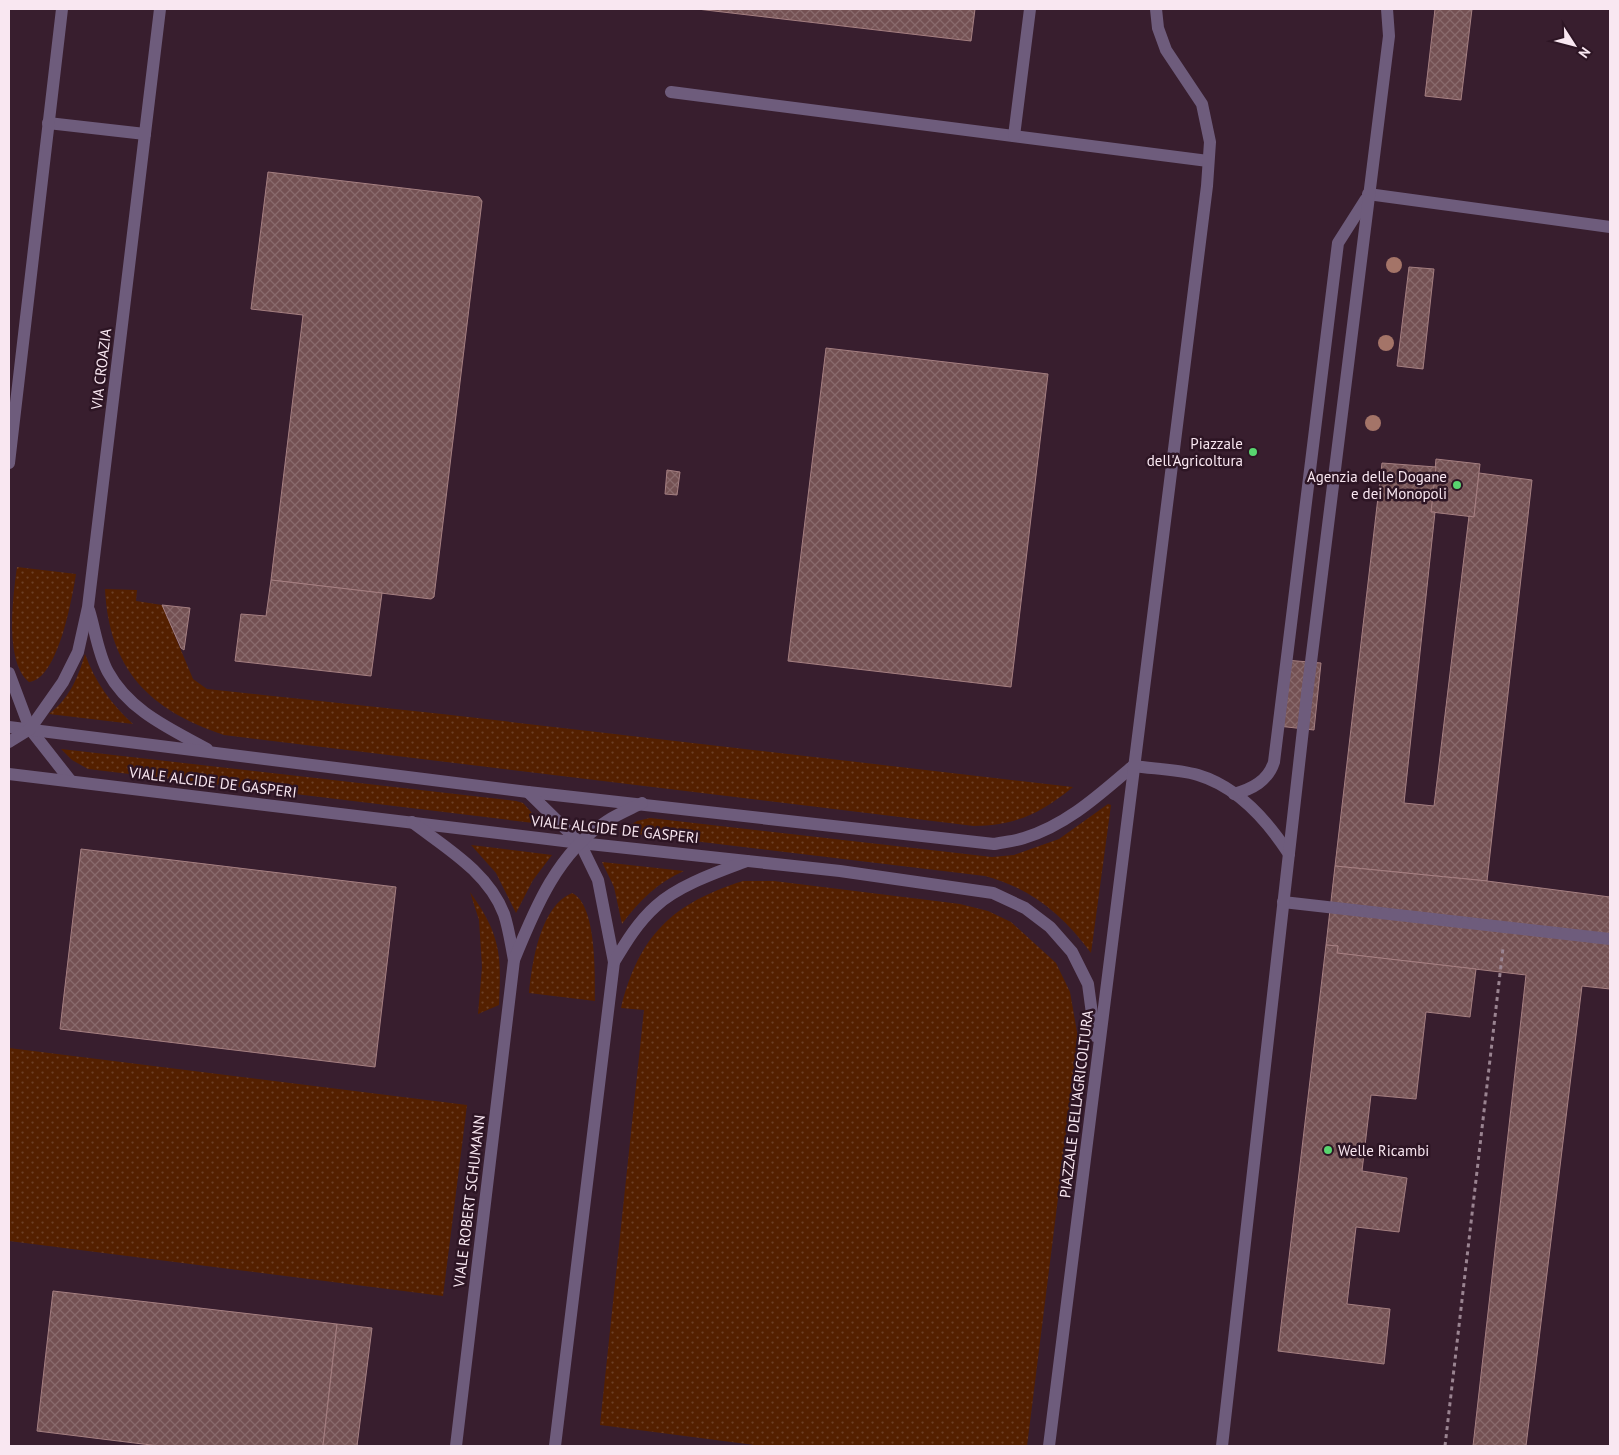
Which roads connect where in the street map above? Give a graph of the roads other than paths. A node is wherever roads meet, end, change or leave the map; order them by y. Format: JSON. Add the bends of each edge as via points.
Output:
{"nodes":[{"id":1,"x":62,"y":9,"type":"edge"},
{"id":2,"x":160,"y":9,"type":"edge"},
{"id":3,"x":1030,"y":9,"type":"edge"},
{"id":4,"x":1156,"y":9,"type":"edge"},
{"id":5,"x":1387,"y":9,"type":"edge"},
{"id":6,"x":671,"y":92,"type":"dead end"},
{"id":7,"x":48,"y":124,"type":"junction"},
{"id":8,"x":146,"y":134,"type":"junction"},
{"id":9,"x":1014,"y":136,"type":"junction"},
{"id":10,"x":1208,"y":161,"type":"junction"},
{"id":11,"x":1368,"y":194,"type":"junction"},
{"id":12,"x":1610,"y":228,"type":"edge"},
{"id":13,"x":9,"y":463,"type":"edge"},
{"id":14,"x":88,"y":608,"type":"junction"},
{"id":15,"x":9,"y":673,"type":"edge"},
{"id":16,"x":9,"y":726,"type":"edge"},
{"id":17,"x":30,"y":729,"type":"junction"},
{"id":18,"x":9,"y":742,"type":"edge"},
{"id":19,"x":212,"y":752,"type":"junction"},
{"id":20,"x":1133,"y":766,"type":"junction"},
{"id":21,"x":9,"y":774,"type":"edge"},
{"id":22,"x":70,"y":780,"type":"junction"},
{"id":23,"x":528,"y":792,"type":"junction"},
{"id":24,"x":1234,"y":794,"type":"junction"},
{"id":25,"x":642,"y":803,"type":"junction"},
{"id":26,"x":410,"y":820,"type":"junction"},
{"id":27,"x":580,"y":842,"type":"junction"},
{"id":28,"x":1289,"y":854,"type":"junction"},
{"id":29,"x":751,"y":860,"type":"junction"},
{"id":30,"x":1283,"y":902,"type":"junction"},
{"id":31,"x":1610,"y":940,"type":"edge"},
{"id":32,"x":514,"y":960,"type":"junction"},
{"id":33,"x":614,"y":962,"type":"junction"},
{"id":34,"x":1096,"y":1073,"type":"junction"},
{"id":35,"x":456,"y":1446,"type":"edge"},
{"id":36,"x":555,"y":1446,"type":"edge"},
{"id":37,"x":1049,"y":1446,"type":"edge"},
{"id":38,"x":1222,"y":1446,"type":"edge"}],
"edges":[{"from":1,"to":7,"type":"street"},
{"from":2,"to":8,"type":"street","name":"VIA CROAZIA"},
{"from":3,"to":9,"type":"street"},
{"from":4,"to":10,"type":"street","name":"PIAZZALE DELL'AGRICOLTURA","via":[[1158,28],[1166,50],[1202,104],[1210,142]]},
{"from":5,"to":11,"type":"street","via":[[1388,36]]},
{"from":6,"to":9,"type":"street"},
{"from":7,"to":8,"type":"street"},
{"from":7,"to":13,"type":"street"},
{"from":8,"to":14,"type":"street","name":"VIA CROAZIA"},
{"from":9,"to":10,"type":"street"},
{"from":10,"to":20,"type":"street","name":"PIAZZALE DELL'AGRICOLTURA"},
{"from":11,"to":12,"type":"street"},
{"from":11,"to":24,"type":"street","via":[[1338,244],[1274,762],[1271,771],[1257,786]]},
{"from":11,"to":28,"type":"street"},
{"from":14,"to":17,"type":"street","name":"VIA CROAZIA","via":[[78,652],[63,682]]},
{"from":14,"to":19,"type":"street","name":"VIA CROAZIA","via":[[108,672],[126,695],[147,716]]},
{"from":15,"to":17,"type":"street"},
{"from":16,"to":17,"type":"street","name":"VIALE ALCIDE DE GASPERI"},
{"from":17,"to":18,"type":"street","name":"VIA CROAZIA"},
{"from":17,"to":19,"type":"street","name":"VIALE ALCIDE DE GASPERI"},
{"from":17,"to":22,"type":"street"},
{"from":19,"to":23,"type":"street","name":"VIALE ALCIDE DE GASPERI"},
{"from":20,"to":24,"type":"street","via":[[1198,775]]},
{"from":20,"to":25,"type":"street","name":"VIALE ALCIDE DE GASPERI","via":[[1088,804],[1058,824],[1024,838],[994,844]]},
{"from":20,"to":34,"type":"street","name":"PIAZZALE DELL'AGRICOLTURA"},
{"from":21,"to":22,"type":"street","name":"VIALE ALCIDE DE GASPERI"},
{"from":22,"to":26,"type":"street","name":"VIALE ALCIDE DE GASPERI"},
{"from":23,"to":25,"type":"street","name":"VIALE ALCIDE DE GASPERI"},
{"from":23,"to":27,"type":"street"},
{"from":24,"to":28,"type":"street","via":[[1273,828]]},
{"from":25,"to":27,"type":"street","name":"VIALE ROBERT SCHUMANN","via":[[607,820]]},
{"from":26,"to":27,"type":"street","name":"VIALE ALCIDE DE GASPERI"},
{"from":26,"to":32,"type":"street","name":"VIALE ROBERT SCHUMANN","via":[[468,863],[488,886],[504,914]]},
{"from":27,"to":29,"type":"street","name":"VIALE ALCIDE DE GASPERI"},
{"from":27,"to":32,"type":"street","name":"VIALE ROBERT SCHUMANN","via":[[551,880],[531,917]]},
{"from":27,"to":33,"type":"street","via":[[598,880]]},
{"from":28,"to":30,"type":"street"},
{"from":29,"to":33,"type":"street","via":[[705,876],[656,905],[632,932]]},
{"from":29,"to":34,"type":"street","name":"VIALE ALCIDE DE GASPERI","via":[[992,893],[1025,908],[1050,927],[1072,952],[1088,984],[1094,1020]]},
{"from":30,"to":31,"type":"street"},
{"from":30,"to":38,"type":"street"},
{"from":32,"to":35,"type":"street","name":"VIALE ROBERT SCHUMANN"},
{"from":33,"to":36,"type":"street"},
{"from":34,"to":37,"type":"street","name":"PIAZZALE DELL'AGRICOLTURA"}]}
